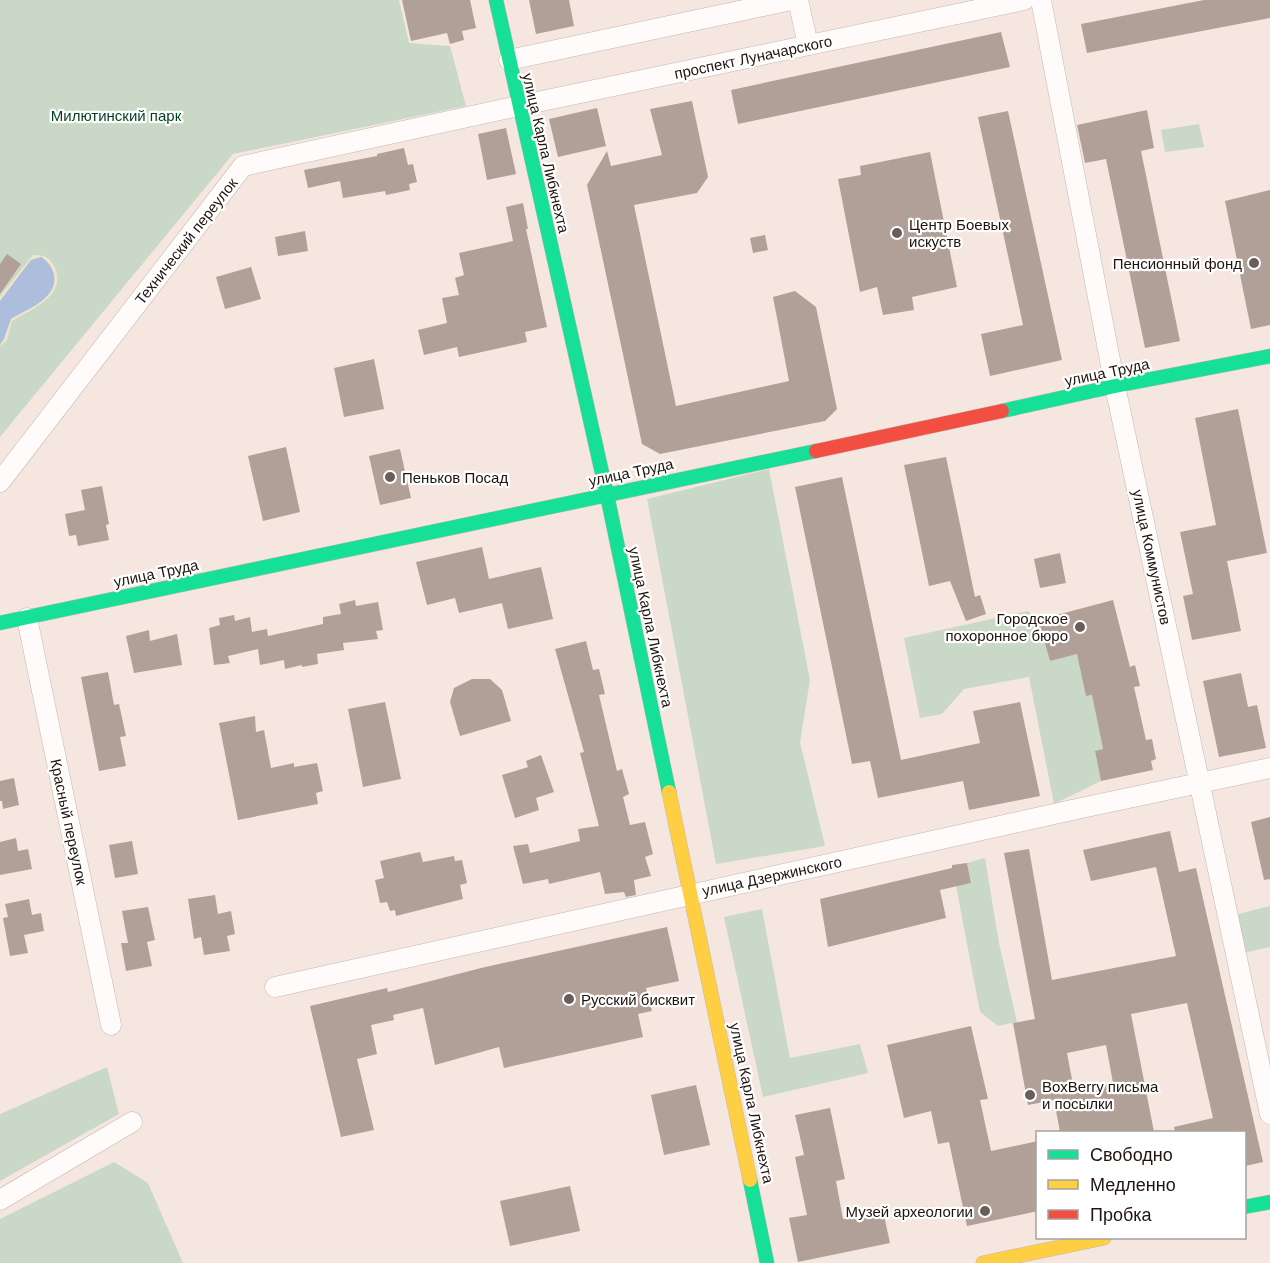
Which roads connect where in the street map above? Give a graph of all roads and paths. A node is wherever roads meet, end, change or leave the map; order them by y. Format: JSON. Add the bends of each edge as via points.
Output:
{"nodes":[{"id":1,"x":496,"y":0,"type":"edge"},
{"id":2,"x":791,"y":0,"type":"edge"},
{"id":3,"x":798,"y":0,"type":"edge"},
{"id":4,"x":1024,"y":0,"type":"edge"},
{"id":5,"x":1041,"y":0,"type":"edge"},
{"id":6,"x":986,"y":4,"type":"edge"},
{"id":7,"x":808,"y":45,"type":"junction"},
{"id":8,"x":509,"y":60,"type":"junction"},
{"id":9,"x":518,"y":106,"type":"junction"},
{"id":10,"x":1270,"y":356,"type":"edge"},
{"id":11,"x":1115,"y":386,"type":"junction"},
{"id":12,"x":0,"y":482,"type":"edge"},
{"id":13,"x":607,"y":495,"type":"junction"},
{"id":14,"x":27,"y":618,"type":"junction"},
{"id":15,"x":0,"y":623,"type":"edge"},
{"id":16,"x":1270,"y":768,"type":"edge"},
{"id":17,"x":1200,"y":782,"type":"junction"},
{"id":18,"x":690,"y":894,"type":"junction"},
{"id":19,"x":275,"y":987,"type":"dead end"},
{"id":20,"x":111,"y":1025,"type":"dead end"},
{"id":21,"x":1270,"y":1114,"type":"edge"},
{"id":22,"x":132,"y":1122,"type":"dead end"},
{"id":23,"x":0,"y":1200,"type":"edge"},
{"id":24,"x":1270,"y":1202,"type":"edge"},
{"id":25,"x":1246,"y":1208,"type":"edge"},
{"id":26,"x":1099,"y":1239,"type":"edge"},
{"id":27,"x":767,"y":1263,"type":"edge"},
{"id":28,"x":983,"y":1263,"type":"edge"}],
"edges":[{"from":1,"to":8,"type":"main road","name":"улица Карла Либкнехта"},
{"from":2,"to":8,"type":"street"},
{"from":3,"to":7,"type":"street"},
{"from":4,"to":6,"type":"street","name":"проспект Луначарского"},
{"from":5,"to":11,"type":"street","name":"улица Коммунистов"},
{"from":6,"to":7,"type":"street","name":"проспект Луначарского"},
{"from":7,"to":9,"type":"street","name":"проспект Луначарского"},
{"from":8,"to":9,"type":"main road","name":"улица Карла Либкнехта"},
{"from":9,"to":12,"type":"street","name":"Технический переулок","via":[[243,166]]},
{"from":9,"to":13,"type":"main road","name":"улица Карла Либкнехта"},
{"from":10,"to":11,"type":"main road","name":"улица Труда"},
{"from":11,"to":13,"type":"main road","name":"улица Труда"},
{"from":11,"to":17,"type":"street","name":"улица Коммунистов"},
{"from":13,"to":14,"type":"main road","name":"улица Труда"},
{"from":13,"to":18,"type":"main road","name":"улица Карла Либкнехта"},
{"from":14,"to":15,"type":"main road","name":"улица Труда"},
{"from":14,"to":20,"type":"street","name":"Красный переулок"},
{"from":16,"to":17,"type":"street","name":"улица Дзержинского"},
{"from":17,"to":18,"type":"street","name":"улица Дзержинского"},
{"from":17,"to":21,"type":"street","name":"улица Коммунистов"},
{"from":18,"to":19,"type":"street","name":"улица Дзержинского"},
{"from":18,"to":27,"type":"main road","name":"улица Карла Либкнехта"},
{"from":22,"to":23,"type":"street"},
{"from":24,"to":25,"type":"main road"},
{"from":26,"to":28,"type":"main road"}]}
